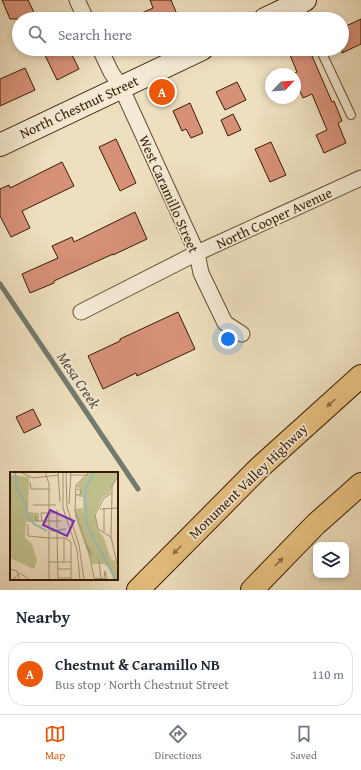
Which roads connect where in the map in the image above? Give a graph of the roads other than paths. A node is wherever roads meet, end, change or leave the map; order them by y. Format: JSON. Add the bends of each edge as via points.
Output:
{"nodes":[{"id":1,"x":77,"y":0,"type":"edge"},
{"id":2,"x":302,"y":6,"type":"edge"},
{"id":3,"x":83,"y":12,"type":"edge"},
{"id":4,"x":285,"y":12,"type":"edge"},
{"id":5,"x":103,"y":56,"type":"edge"},
{"id":6,"x":187,"y":56,"type":"edge"},
{"id":7,"x":323,"y":56,"type":"edge"},
{"id":8,"x":121,"y":87,"type":"junction"},
{"id":9,"x":351,"y":115,"type":"dead end"},
{"id":10,"x":0,"y":145,"type":"edge"},
{"id":11,"x":361,"y":178,"type":"edge"},
{"id":12,"x":197,"y":253,"type":"junction"},
{"id":13,"x":81,"y":312,"type":"dead end"},
{"id":14,"x":242,"y":334,"type":"dead end"},
{"id":15,"x":361,"y":376,"type":"edge"},
{"id":16,"x":361,"y":484,"type":"edge"},
{"id":17,"x":361,"y":494,"type":"edge"},
{"id":18,"x":316,"y":524,"type":"junction"},
{"id":19,"x":138,"y":590,"type":"edge"},
{"id":20,"x":252,"y":590,"type":"edge"}],
"edges":[{"from":1,"to":3,"type":"street"},
{"from":2,"to":4,"type":"main road"},
{"from":5,"to":8,"type":"street","name":"West Caramillo Street","via":[[110,72]]},
{"from":6,"to":8,"type":"main road","name":"North Chestnut Street"},
{"from":7,"to":9,"type":"lane"},
{"from":8,"to":10,"type":"main road","name":"North Chestnut Street"},
{"from":8,"to":12,"type":"street","name":"West Caramillo Street"},
{"from":11,"to":12,"type":"street","name":"North Cooper Avenue"},
{"from":12,"to":13,"type":"street","name":"North Cooper Avenue"},
{"from":12,"to":14,"type":"street","name":"West Caramillo Street","via":[[201,273],[225,323]]},
{"from":15,"to":19,"type":"highway","name":"Monument Valley Highway","one_way":true,"via":[[259,468]]},
{"from":16,"to":18,"type":"highway"},
{"from":17,"to":18,"type":"highway"},
{"from":20,"to":18,"type":"highway","one_way":true}]}
